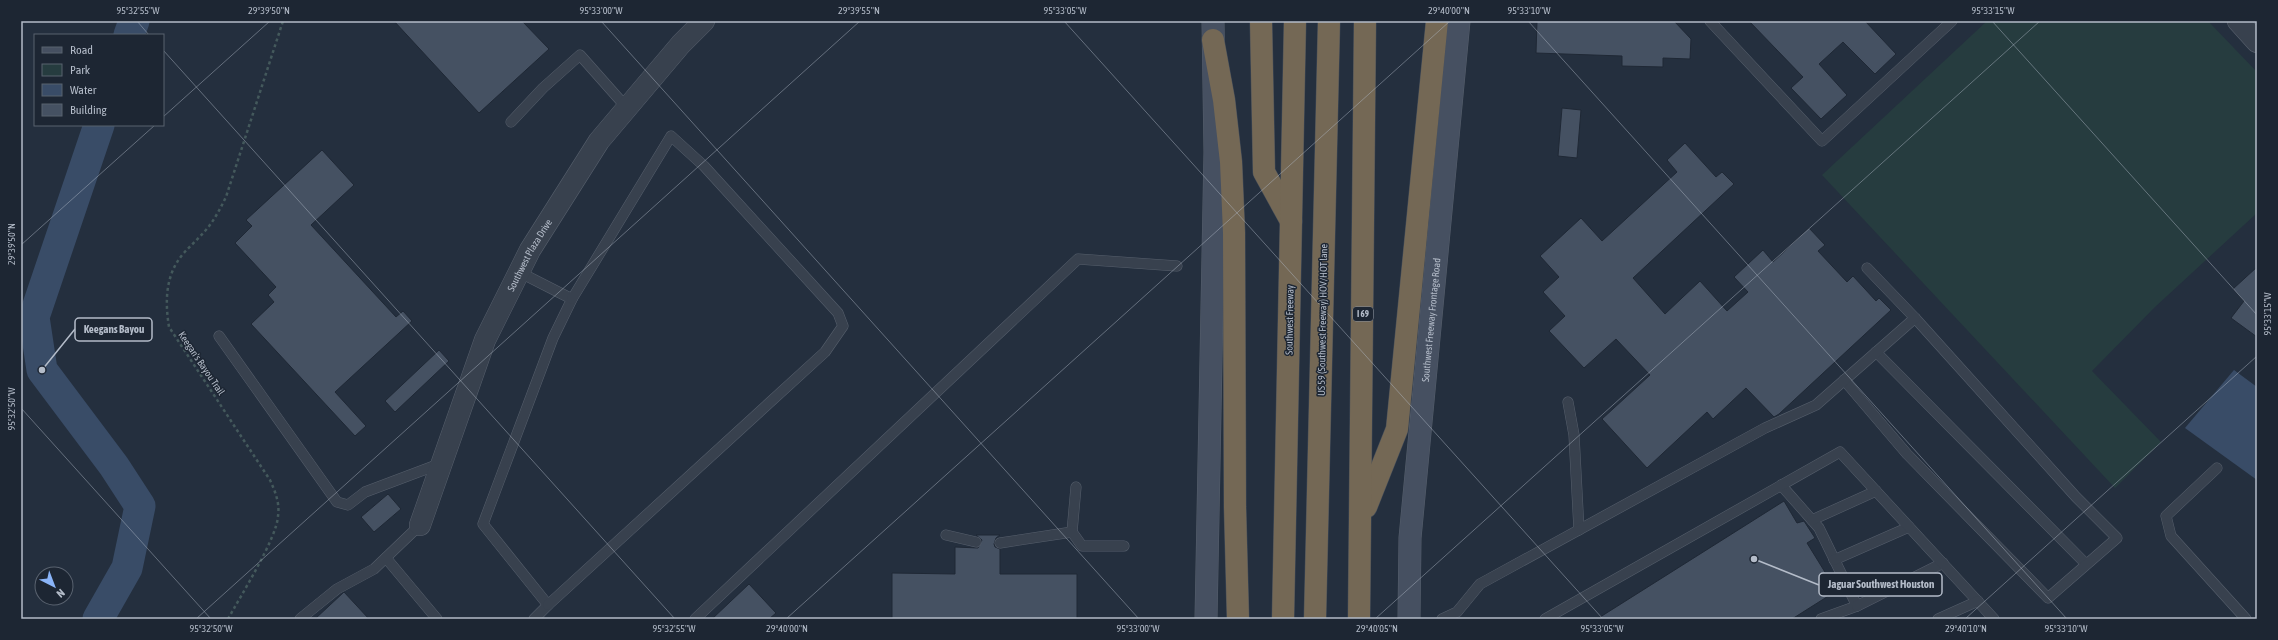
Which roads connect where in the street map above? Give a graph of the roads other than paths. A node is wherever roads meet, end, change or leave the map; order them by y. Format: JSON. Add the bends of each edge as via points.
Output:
{"nodes":[{"id":1,"x":704,"y":21,"type":"edge"},
{"id":2,"x":1261,"y":21,"type":"edge"},
{"id":3,"x":1296,"y":21,"type":"edge"},
{"id":4,"x":1329,"y":21,"type":"edge"},
{"id":5,"x":1365,"y":21,"type":"edge"},
{"id":6,"x":1437,"y":21,"type":"edge"},
{"id":7,"x":1458,"y":21,"type":"edge"},
{"id":8,"x":1710,"y":21,"type":"edge"},
{"id":9,"x":1952,"y":21,"type":"edge"},
{"id":10,"x":2238,"y":21,"type":"edge"},
{"id":11,"x":1213,"y":30,"type":"edge"},
{"id":12,"x":2257,"y":42,"type":"edge"},
{"id":13,"x":627,"y":108,"type":"junction"},
{"id":14,"x":511,"y":122,"type":"dead end"},
{"id":15,"x":1292,"y":222,"type":"junction"},
{"id":16,"x":1177,"y":266,"type":"dead end"},
{"id":17,"x":1868,"y":268,"type":"dead end"},
{"id":18,"x":519,"y":272,"type":"junction"},
{"id":19,"x":572,"y":299,"type":"junction"},
{"id":20,"x":1915,"y":318,"type":"junction"},
{"id":21,"x":219,"y":336,"type":"dead end"},
{"id":22,"x":1876,"y":352,"type":"junction"},
{"id":23,"x":1844,"y":380,"type":"junction"},
{"id":24,"x":1568,"y":402,"type":"dead end"},
{"id":25,"x":442,"y":463,"type":"junction"},
{"id":26,"x":2216,"y":468,"type":"dead end"},
{"id":27,"x":1781,"y":485,"type":"junction"},
{"id":28,"x":1076,"y":487,"type":"dead end"},
{"id":29,"x":1876,"y":491,"type":"junction"},
{"id":30,"x":1362,"y":517,"type":"junction"},
{"id":31,"x":1812,"y":520,"type":"junction"},
{"id":32,"x":420,"y":525,"type":"joint"},
{"id":33,"x":1909,"y":527,"type":"junction"},
{"id":34,"x":1579,"y":530,"type":"junction"},
{"id":35,"x":1072,"y":532,"type":"junction"},
{"id":36,"x":946,"y":535,"type":"dead end"},
{"id":37,"x":976,"y":542,"type":"dead end"},
{"id":38,"x":1000,"y":543,"type":"dead end"},
{"id":39,"x":1124,"y":546,"type":"dead end"},
{"id":40,"x":386,"y":558,"type":"junction"},
{"id":41,"x":1834,"y":560,"type":"junction"},
{"id":42,"x":1943,"y":563,"type":"junction"},
{"id":43,"x":2086,"y":564,"type":"junction"},
{"id":44,"x":1978,"y":601,"type":"junction"},
{"id":45,"x":548,"y":605,"type":"junction"},
{"id":46,"x":1857,"y":606,"type":"junction"},
{"id":47,"x":300,"y":619,"type":"edge"},
{"id":48,"x":437,"y":619,"type":"edge"},
{"id":49,"x":534,"y":619,"type":"edge"},
{"id":50,"x":695,"y":619,"type":"edge"},
{"id":51,"x":1206,"y":619,"type":"edge"},
{"id":52,"x":1238,"y":619,"type":"edge"},
{"id":53,"x":1283,"y":619,"type":"edge"},
{"id":54,"x":1316,"y":619,"type":"edge"},
{"id":55,"x":1359,"y":619,"type":"edge"},
{"id":56,"x":1409,"y":619,"type":"edge"},
{"id":57,"x":1442,"y":619,"type":"edge"},
{"id":58,"x":1545,"y":619,"type":"edge"},
{"id":59,"x":1821,"y":619,"type":"edge"},
{"id":60,"x":1938,"y":619,"type":"edge"},
{"id":61,"x":1994,"y":619,"type":"edge"},
{"id":62,"x":2246,"y":619,"type":"edge"}],
"edges":[{"from":1,"to":13,"type":"street","name":"Southwest Plaza Drive"},
{"from":2,"to":15,"type":"highway","via":[[1264,172]]},
{"from":3,"to":15,"type":"highway","name":"Southwest Freeway"},
{"from":4,"to":54,"type":"highway","name":"US 59 (Southwest Freeway) HOV/HOT lane"},
{"from":5,"to":30,"type":"highway","number":"I 69"},
{"from":6,"to":30,"type":"highway","via":[[1397,430]]},
{"from":7,"to":56,"type":"main road","name":"Southwest Freeway Frontage Road","via":[[1410,538]]},
{"from":8,"to":9,"type":"lane","via":[[1822,141]]},
{"from":10,"to":12,"type":"street"},
{"from":11,"to":51,"type":"main road","via":[[1215,152]]},
{"from":11,"to":52,"type":"highway","via":[[1232,178]]},
{"from":13,"to":14,"type":"lane","via":[[580,56],[543,88]]},
{"from":13,"to":18,"type":"street","name":"Southwest Plaza Drive","via":[[599,141],[530,250]]},
{"from":15,"to":53,"type":"highway","name":"Southwest Freeway"},
{"from":16,"to":50,"type":"lane","via":[[1078,259]]},
{"from":17,"to":20,"type":"lane"},
{"from":18,"to":19,"type":"lane"},
{"from":18,"to":25,"type":"street","name":"Southwest Plaza Drive","via":[[485,340]]},
{"from":19,"to":45,"type":"lane","via":[[553,338],[483,524]]},
{"from":19,"to":45,"type":"lane","via":[[671,136],[704,166],[833,307],[843,326],[825,352]]},
{"from":20,"to":22,"type":"lane"},
{"from":20,"to":43,"type":"lane","via":[[2076,497],[2117,538]]},
{"from":21,"to":25,"type":"lane","via":[[337,502],[348,505],[364,492]]},
{"from":22,"to":23,"type":"lane"},
{"from":22,"to":43,"type":"lane"},
{"from":23,"to":34,"type":"lane","via":[[1816,405],[1765,428]]},
{"from":23,"to":43,"type":"lane","via":[[1908,454],[2048,598]]},
{"from":24,"to":34,"type":"lane","via":[[1574,435]]},
{"from":25,"to":32,"type":"street","name":"Southwest Plaza Drive"},
{"from":26,"to":62,"type":"lane","via":[[2166,516],[2171,536]]},
{"from":27,"to":29,"type":"lane","via":[[1840,452]]},
{"from":27,"to":31,"type":"lane"},
{"from":27,"to":58,"type":"lane"},
{"from":28,"to":35,"type":"lane"},
{"from":29,"to":31,"type":"lane"},
{"from":29,"to":33,"type":"lane"},
{"from":30,"to":55,"type":"highway","number":"I 69"},
{"from":31,"to":41,"type":"lane","via":[[1819,528]]},
{"from":32,"to":40,"type":"lane"},
{"from":33,"to":41,"type":"lane"},
{"from":33,"to":42,"type":"lane"},
{"from":34,"to":57,"type":"lane","via":[[1480,584],[1457,612]]},
{"from":35,"to":38,"type":"lane"},
{"from":35,"to":39,"type":"lane","via":[[1082,546]]},
{"from":36,"to":37,"type":"lane"},
{"from":40,"to":47,"type":"lane","via":[[374,569],[337,589]]},
{"from":40,"to":48,"type":"lane"},
{"from":41,"to":46,"type":"lane"},
{"from":42,"to":44,"type":"lane"},
{"from":42,"to":46,"type":"lane"},
{"from":44,"to":60,"type":"lane"},
{"from":44,"to":61,"type":"lane"},
{"from":45,"to":49,"type":"lane"},
{"from":46,"to":59,"type":"lane"}]}
